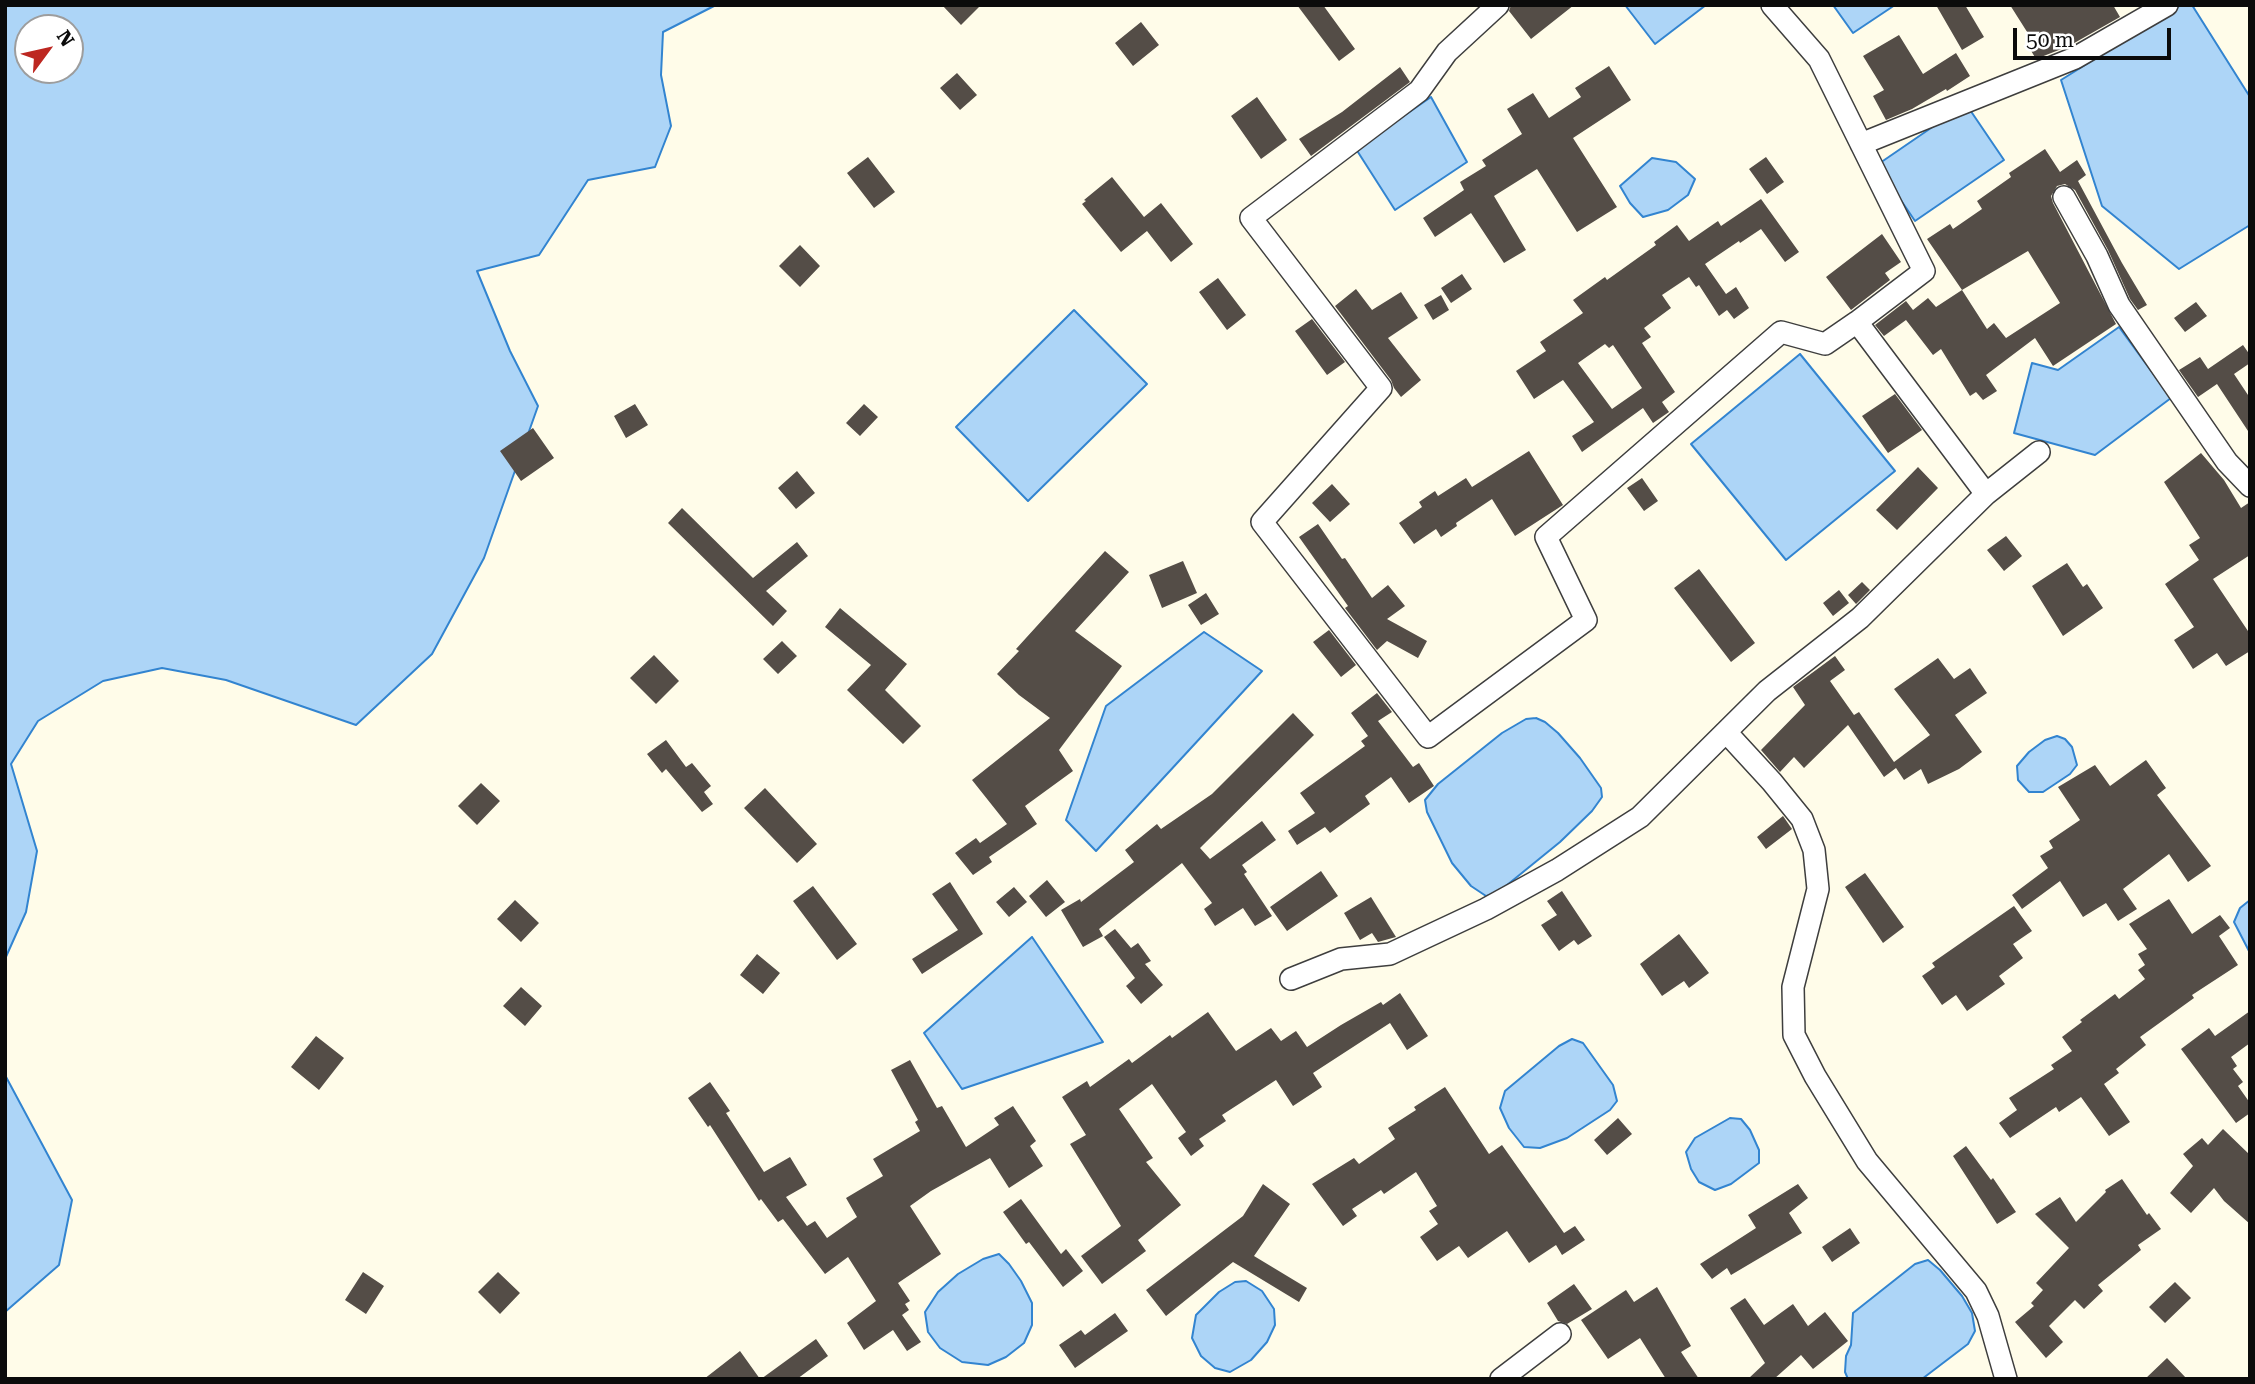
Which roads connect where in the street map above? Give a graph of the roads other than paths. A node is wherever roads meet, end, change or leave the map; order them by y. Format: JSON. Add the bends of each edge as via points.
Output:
{"nodes":[{"id":1,"x":1498,"y":5,"type":"edge"},
{"id":2,"x":1772,"y":5,"type":"edge"},
{"id":3,"x":2167,"y":5,"type":"edge"},
{"id":4,"x":1861,"y":144,"type":"junction"},
{"id":5,"x":2064,"y":197,"type":"dead end"},
{"id":6,"x":1857,"y":322,"type":"junction"},
{"id":7,"x":2039,"y":452,"type":"dead end"},
{"id":8,"x":2250,"y":486,"type":"edge"},
{"id":9,"x":1986,"y":494,"type":"junction"},
{"id":10,"x":1727,"y":732,"type":"junction"},
{"id":11,"x":1291,"y":979,"type":"dead end"},
{"id":12,"x":1560,"y":1334,"type":"dead end"},
{"id":13,"x":1501,"y":1379,"type":"edge"},
{"id":14,"x":2006,"y":1379,"type":"edge"}],
"edges":[{"from":1,"to":6,"type":"street","via":[[1447,52],[1419,91],[1251,218],[1381,388],[1262,522],[1428,737],[1586,620],[1546,537],[1781,332],[1825,344]]},
{"from":2,"to":4,"type":"street","via":[[1819,59]]},
{"from":3,"to":4,"type":"street","via":[[2075,58]]},
{"from":4,"to":6,"type":"street","via":[[1924,271]]},
{"from":5,"to":8,"type":"street","via":[[2119,305],[2227,462]]},
{"from":6,"to":9,"type":"street"},
{"from":7,"to":9,"type":"street"},
{"from":9,"to":10,"type":"street","via":[[1860,618],[1767,691]]},
{"from":10,"to":11,"type":"street","via":[[1640,817],[1557,870],[1390,954],[1341,959]]},
{"from":10,"to":14,"type":"street","via":[[1802,819],[1814,850],[1818,889],[1793,986],[1794,1035],[1867,1161],[1976,1292]]},
{"from":12,"to":13,"type":"street"}]}
